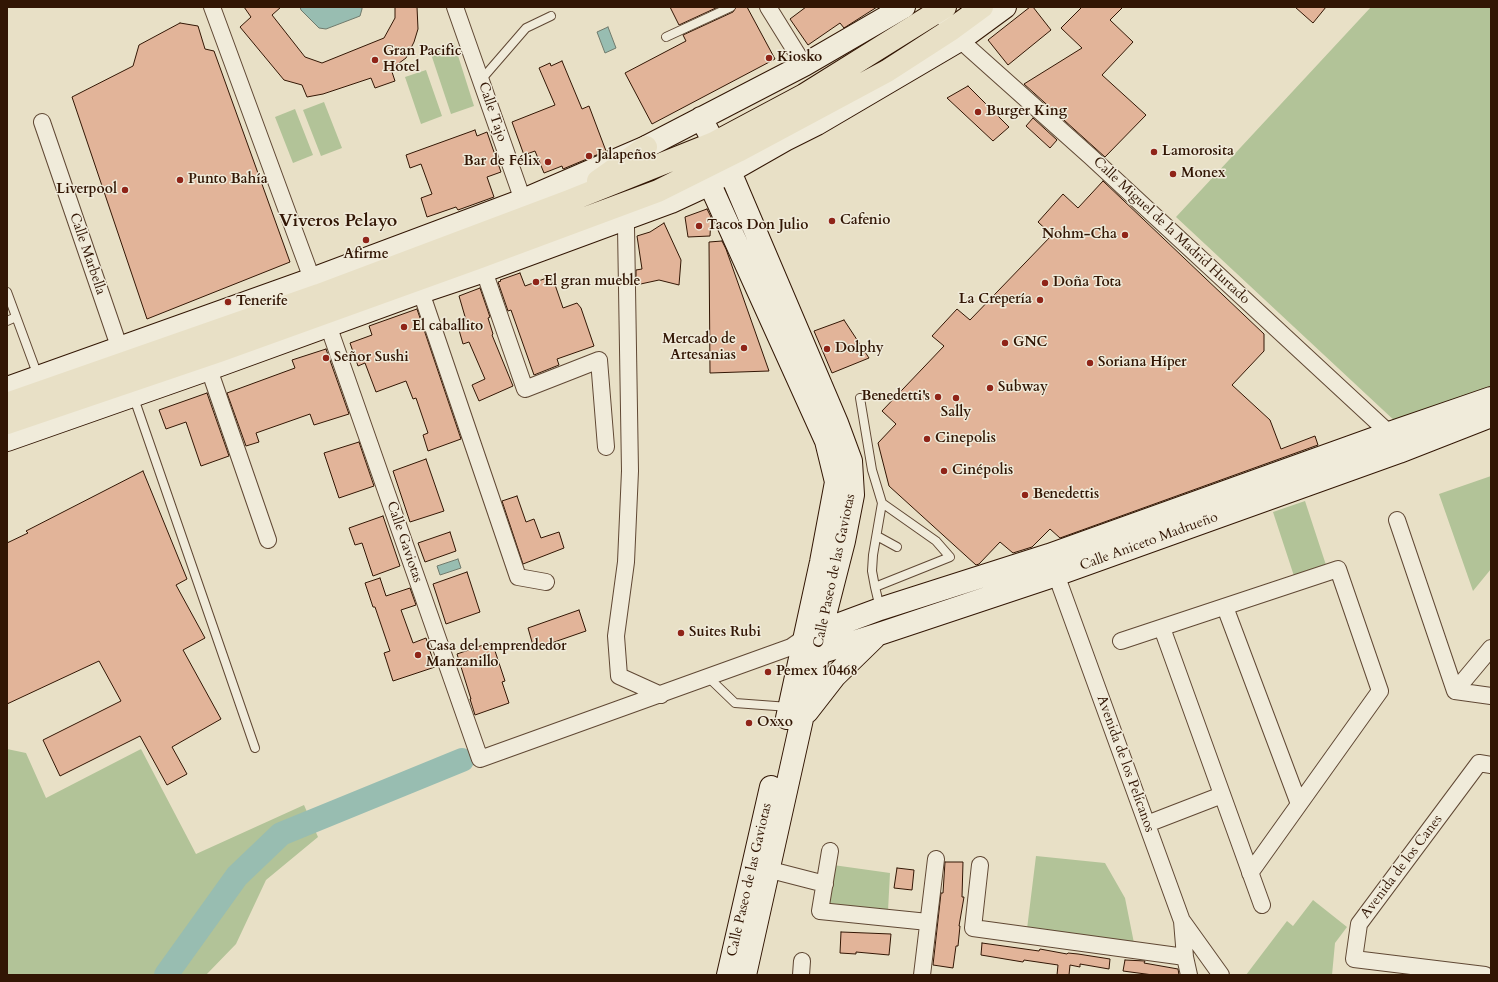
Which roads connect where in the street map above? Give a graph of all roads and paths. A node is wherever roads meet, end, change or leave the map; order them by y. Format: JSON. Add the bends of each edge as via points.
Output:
{"nodes":[{"id":1,"x":212,"y":7,"type":"edge"},
{"id":2,"x":455,"y":7,"type":"edge"},
{"id":3,"x":732,"y":7,"type":"edge"},
{"id":4,"x":768,"y":7,"type":"edge"},
{"id":5,"x":888,"y":7,"type":"edge"},
{"id":6,"x":904,"y":7,"type":"edge"},
{"id":7,"x":982,"y":7,"type":"edge"},
{"id":8,"x":1005,"y":7,"type":"edge"},
{"id":9,"x":551,"y":16,"type":"dead end"},
{"id":10,"x":947,"y":19,"type":"edge"},
{"id":11,"x":666,"y":37,"type":"dead end"},
{"id":12,"x":802,"y":61,"type":"junction"},
{"id":13,"x":481,"y":80,"type":"junction"},
{"id":14,"x":701,"y":118,"type":"junction"},
{"id":15,"x":42,"y":122,"type":"dead end"},
{"id":16,"x":682,"y":128,"type":"junction"},
{"id":17,"x":646,"y":147,"type":"junction"},
{"id":18,"x":722,"y":158,"type":"junction"},
{"id":19,"x":702,"y":168,"type":"junction"},
{"id":20,"x":569,"y":201,"type":"junction"},
{"id":21,"x":524,"y":204,"type":"junction"},
{"id":22,"x":624,"y":220,"type":"junction"},
{"id":23,"x":484,"y":271,"type":"junction"},
{"id":24,"x":310,"y":276,"type":"junction"},
{"id":25,"x":7,"y":292,"type":"edge"},
{"id":26,"x":421,"y":292,"type":"junction"},
{"id":27,"x":16,"y":317,"type":"junction"},
{"id":28,"x":7,"y":320,"type":"edge"},
{"id":29,"x":328,"y":325,"type":"junction"},
{"id":30,"x":120,"y":350,"type":"junction"},
{"id":31,"x":209,"y":369,"type":"junction"},
{"id":32,"x":37,"y":373,"type":"junction"},
{"id":33,"x":7,"y":379,"type":"edge"},
{"id":34,"x":7,"y":388,"type":"edge"},
{"id":35,"x":126,"y":398,"type":"junction"},
{"id":36,"x":860,"y":398,"type":"dead end"},
{"id":37,"x":1491,"y":398,"type":"edge"},
{"id":38,"x":7,"y":404,"type":"edge"},
{"id":39,"x":60,"y":406,"type":"junction"},
{"id":40,"x":38,"y":413,"type":"junction"},
{"id":41,"x":1491,"y":416,"type":"edge"},
{"id":42,"x":7,"y":423,"type":"edge"},
{"id":43,"x":1389,"y":433,"type":"junction"},
{"id":44,"x":7,"y":434,"type":"edge"},
{"id":45,"x":7,"y":440,"type":"edge"},
{"id":46,"x":606,"y":447,"type":"dead end"},
{"id":47,"x":1398,"y":452,"type":"junction"},
{"id":48,"x":882,"y":503,"type":"junction"},
{"id":49,"x":1397,"y":520,"type":"dead end"},
{"id":50,"x":877,"y":536,"type":"junction"},
{"id":51,"x":268,"y":540,"type":"dead end"},
{"id":52,"x":897,"y":547,"type":"dead end"},
{"id":53,"x":1052,"y":565,"type":"junction"},
{"id":54,"x":546,"y":582,"type":"dead end"},
{"id":55,"x":833,"y":587,"type":"junction"},
{"id":56,"x":875,"y":587,"type":"junction"},
{"id":57,"x":1225,"y":607,"type":"junction"},
{"id":58,"x":880,"y":608,"type":"junction"},
{"id":59,"x":856,"y":618,"type":"junction"},
{"id":60,"x":1162,"y":628,"type":"junction"},
{"id":61,"x":876,"y":635,"type":"junction"},
{"id":62,"x":1121,"y":641,"type":"dead end"},
{"id":63,"x":807,"y":644,"type":"junction"},
{"id":64,"x":1491,"y":648,"type":"edge"},
{"id":65,"x":708,"y":677,"type":"junction"},
{"id":66,"x":1455,"y":691,"type":"junction"},
{"id":67,"x":661,"y":695,"type":"junction"},
{"id":68,"x":1491,"y":696,"type":"edge"},
{"id":69,"x":796,"y":713,"type":"junction"},
{"id":70,"x":255,"y":748,"type":"dead end"},
{"id":71,"x":1491,"y":765,"type":"edge"},
{"id":72,"x":1222,"y":795,"type":"junction"},
{"id":73,"x":1299,"y":804,"type":"junction"},
{"id":74,"x":1147,"y":824,"type":"junction"},
{"id":75,"x":830,"y":851,"type":"dead end"},
{"id":76,"x":936,"y":859,"type":"dead end"},
{"id":77,"x":980,"y":865,"type":"dead end"},
{"id":78,"x":761,"y":867,"type":"junction"},
{"id":79,"x":1250,"y":873,"type":"junction"},
{"id":80,"x":825,"y":884,"type":"junction"},
{"id":81,"x":1262,"y":905,"type":"dead end"},
{"id":82,"x":1182,"y":921,"type":"junction"},
{"id":83,"x":928,"y":922,"type":"junction"},
{"id":84,"x":1185,"y":957,"type":"junction"},
{"id":85,"x":1491,"y":969,"type":"edge"},
{"id":86,"x":728,"y":975,"type":"edge"},
{"id":87,"x":745,"y":975,"type":"edge"},
{"id":88,"x":922,"y":975,"type":"edge"},
{"id":89,"x":1189,"y":975,"type":"edge"},
{"id":90,"x":1221,"y":975,"type":"edge"},
{"id":91,"x":1485,"y":975,"type":"edge"},
{"id":92,"x":1490,"y":975,"type":"edge"}],
"edges":[{"from":1,"to":24,"type":"street"},
{"from":2,"to":13,"type":"street","name":"Calle Tajo"},
{"from":3,"to":11,"type":"lane"},
{"from":4,"to":12,"type":"street"},
{"from":5,"to":12,"type":"street"},
{"from":6,"to":12,"type":"main road"},
{"from":7,"to":10,"type":"main road"},
{"from":8,"to":10,"type":"main road"},
{"from":9,"to":13,"type":"lane","via":[[526,28]]},
{"from":10,"to":18,"type":"main road","via":[[804,95]]},
{"from":10,"to":18,"type":"main road","via":[[817,124],[785,140]]},
{"from":10,"to":43,"type":"street","name":"Calle Miguel de la Madrid Hurtado"},
{"from":12,"to":14,"type":"main road"},
{"from":12,"to":21,"type":"street","via":[[643,140]]},
{"from":13,"to":21,"type":"street","name":"Calle Tajo"},
{"from":14,"to":16,"type":"main road"},
{"from":14,"to":18,"type":"main road","name":"Calle Paseo de las Gaviotas"},
{"from":15,"to":30,"type":"street","name":"Calle Marbella"},
{"from":16,"to":17,"type":"main road"},
{"from":16,"to":19,"type":"main road","name":"Calle Paseo de las Gaviotas"},
{"from":17,"to":20,"type":"main road"},
{"from":17,"to":21,"type":"main road"},
{"from":18,"to":19,"type":"main road"},
{"from":18,"to":19,"type":"main road"},
{"from":18,"to":55,"type":"main road","name":"Calle Paseo de las Gaviotas","via":[[851,461],[853,495]]},
{"from":19,"to":20,"type":"main road"},
{"from":19,"to":22,"type":"main road","via":[[671,202]]},
{"from":19,"to":39,"type":"main road","via":[[658,190],[590,217]]},
{"from":19,"to":63,"type":"main road","name":"Calle Paseo de las Gaviotas","via":[[826,441],[836,482]]},
{"from":20,"to":21,"type":"main road"},
{"from":21,"to":24,"type":"main road"},
{"from":21,"to":30,"type":"main road","via":[[311,298]]},
{"from":22,"to":23,"type":"main road"},
{"from":22,"to":67,"type":"street","via":[[630,471],[626,562],[616,636],[619,676]]},
{"from":23,"to":26,"type":"main road"},
{"from":23,"to":46,"type":"street","via":[[525,389],[599,360]]},
{"from":24,"to":30,"type":"main road"},
{"from":25,"to":27,"type":"lane"},
{"from":26,"to":29,"type":"main road"},
{"from":26,"to":54,"type":"street","via":[[518,577]]},
{"from":27,"to":28,"type":"lane"},
{"from":27,"to":32,"type":"lane"},
{"from":29,"to":31,"type":"main road"},
{"from":29,"to":67,"type":"street","name":"Calle Gaviotas","via":[[480,759]]},
{"from":30,"to":32,"type":"street"},
{"from":30,"to":32,"type":"main road","via":[[58,370]]},
{"from":30,"to":38,"type":"main road"},
{"from":31,"to":35,"type":"main road"},
{"from":31,"to":51,"type":"street"},
{"from":32,"to":33,"type":"street"},
{"from":32,"to":34,"type":"main road"},
{"from":35,"to":39,"type":"main road"},
{"from":35,"to":45,"type":"main road"},
{"from":35,"to":70,"type":"lane","via":[[136,404]]},
{"from":36,"to":48,"type":"lane","via":[[872,470]]},
{"from":37,"to":43,"type":"main road","name":"Calle Aniceto Madrueño"},
{"from":39,"to":40,"type":"main road"},
{"from":40,"to":42,"type":"main road"},
{"from":40,"to":44,"type":"main road"},
{"from":41,"to":47,"type":"main road","name":"Calle Aniceto Madrueño"},
{"from":43,"to":47,"type":"street","name":"Calle Miguel de la Madrid Hurtado"},
{"from":43,"to":53,"type":"main road","name":"Calle Aniceto Madrueño"},
{"from":47,"to":53,"type":"main road","name":"Calle Aniceto Madrueño"},
{"from":48,"to":50,"type":"lane"},
{"from":48,"to":56,"type":"lane","via":[[936,541],[950,557]]},
{"from":49,"to":66,"type":"street"},
{"from":50,"to":52,"type":"lane"},
{"from":50,"to":56,"type":"lane","via":[[872,571]]},
{"from":53,"to":58,"type":"main road","name":"Calle Aniceto Madrueño"},
{"from":53,"to":61,"type":"main road","name":"Calle Aniceto Madrueño"},
{"from":53,"to":74,"type":"street","name":"Avenida de los Pelícanos"},
{"from":55,"to":59,"type":"main road","via":[[842,604]]},
{"from":55,"to":63,"type":"main road","name":"Calle Paseo de las Gaviotas"},
{"from":56,"to":58,"type":"lane"},
{"from":57,"to":60,"type":"street"},
{"from":57,"to":73,"type":"street"},
{"from":57,"to":73,"type":"street","via":[[1338,569],[1380,691]]},
{"from":58,"to":59,"type":"main road","name":"Calle Aniceto Madrueño"},
{"from":59,"to":63,"type":"main road","name":"Calle Aniceto Madrueño"},
{"from":60,"to":62,"type":"street"},
{"from":60,"to":72,"type":"street"},
{"from":61,"to":63,"type":"main road","name":"Calle Aniceto Madrueño"},
{"from":61,"to":69,"type":"main road"},
{"from":63,"to":65,"type":"street"},
{"from":63,"to":69,"type":"main road","name":"Calle Paseo de las Gaviotas"},
{"from":64,"to":66,"type":"street"},
{"from":65,"to":67,"type":"street"},
{"from":65,"to":69,"type":"lane","via":[[735,703]]},
{"from":66,"to":68,"type":"street"},
{"from":69,"to":78,"type":"main road","name":"Calle Paseo de las Gaviotas"},
{"from":71,"to":91,"type":"street","name":"Avenida de los Canes","via":[[1479,763],[1359,924],[1354,959]]},
{"from":72,"to":74,"type":"street"},
{"from":72,"to":79,"type":"street"},
{"from":73,"to":79,"type":"street"},
{"from":74,"to":82,"type":"street","name":"Avenida de los Pelícanos"},
{"from":75,"to":80,"type":"street"},
{"from":76,"to":83,"type":"street"},
{"from":77,"to":84,"type":"street","via":[[973,928]]},
{"from":78,"to":80,"type":"street"},
{"from":78,"to":86,"type":"main road","name":"Calle Paseo de las Gaviotas"},
{"from":78,"to":87,"type":"main road","name":"Calle Paseo de las Gaviotas"},
{"from":79,"to":81,"type":"street"},
{"from":80,"to":83,"type":"street","via":[[820,911]]},
{"from":82,"to":84,"type":"street","name":"Avenida de los Pelícanos"},
{"from":82,"to":90,"type":"street"},
{"from":83,"to":88,"type":"street"},
{"from":84,"to":89,"type":"street","name":"Avenida de los Pelícanos"},
{"from":85,"to":92,"type":"street"}]}
